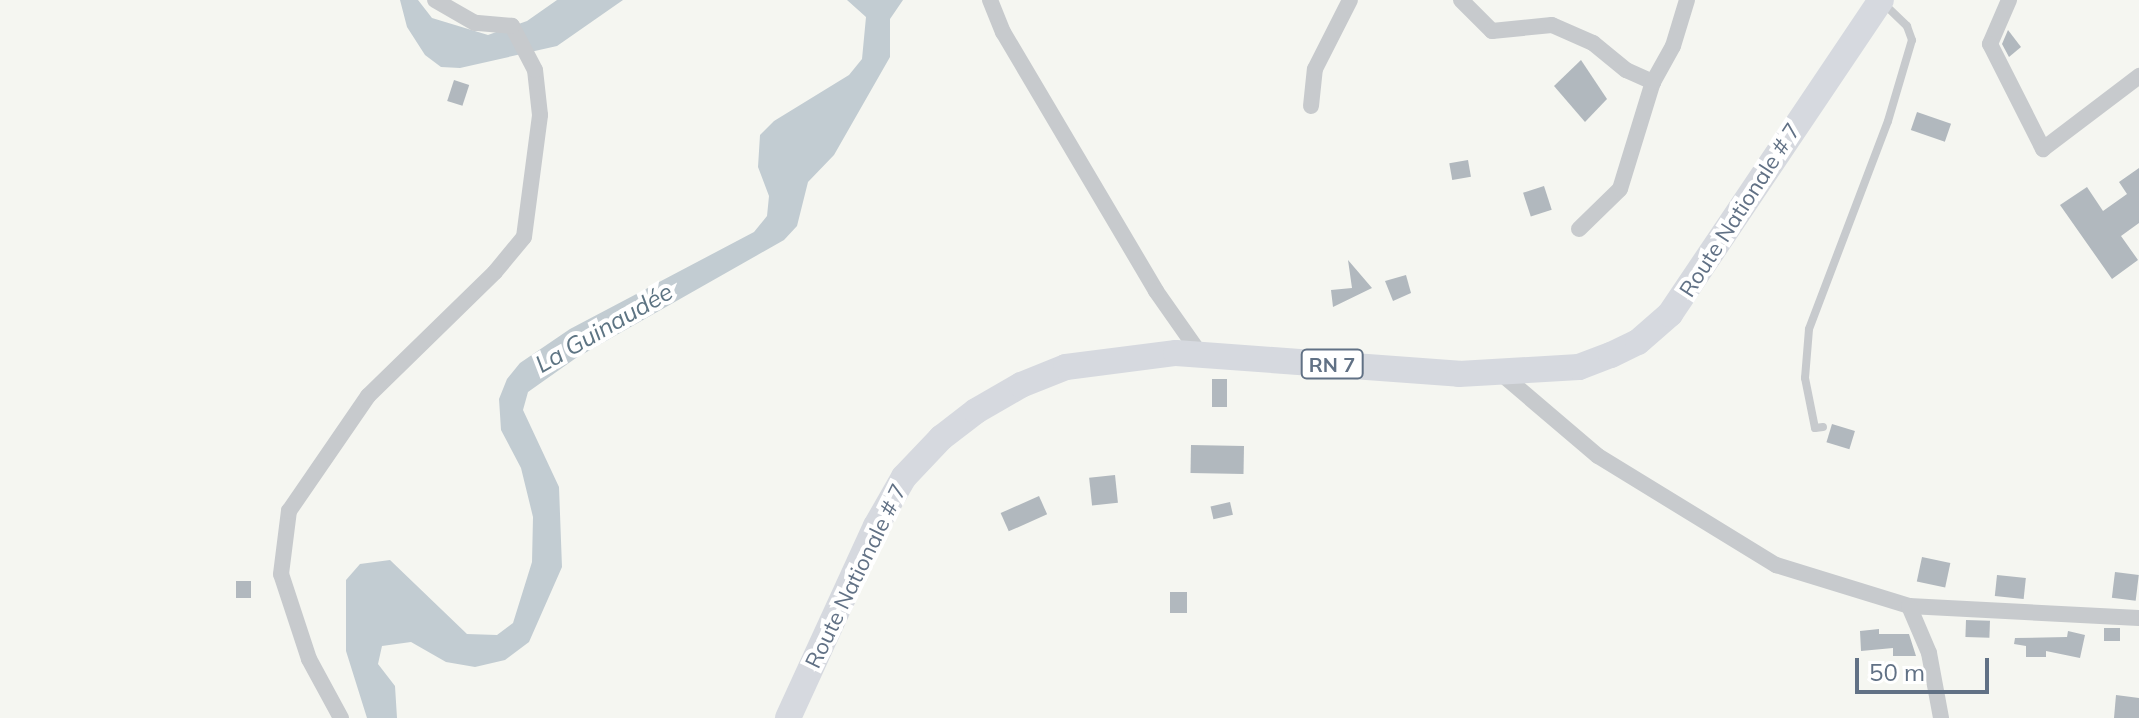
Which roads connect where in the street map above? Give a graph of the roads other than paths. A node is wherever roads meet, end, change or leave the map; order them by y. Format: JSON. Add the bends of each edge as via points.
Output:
{"nodes":[{"id":1,"x":435,"y":0,"type":"edge"},
{"id":2,"x":990,"y":0,"type":"edge"},
{"id":3,"x":1350,"y":0,"type":"edge"},
{"id":4,"x":1461,"y":0,"type":"edge"},
{"id":5,"x":1687,"y":0,"type":"edge"},
{"id":6,"x":1881,"y":0,"type":"edge"},
{"id":7,"x":2009,"y":0,"type":"edge"},
{"id":8,"x":2139,"y":76,"type":"edge"},
{"id":9,"x":1653,"y":82,"type":"junction"},
{"id":10,"x":1311,"y":106,"type":"dead end"},
{"id":11,"x":1579,"y":229,"type":"dead end"},
{"id":12,"x":1201,"y":355,"type":"junction"},
{"id":13,"x":1498,"y":371,"type":"junction"},
{"id":14,"x":1823,"y":427,"type":"dead end"},
{"id":15,"x":1909,"y":606,"type":"junction"},
{"id":16,"x":2139,"y":618,"type":"edge"},
{"id":17,"x":341,"y":718,"type":"edge"},
{"id":18,"x":788,"y":718,"type":"edge"},
{"id":19,"x":1941,"y":718,"type":"edge"}],
"edges":[{"from":1,"to":17,"type":"street","via":[[475,23],[512,26],[535,70],[540,115],[524,237],[368,396],[289,511],[281,574],[309,659]]},
{"from":2,"to":12,"type":"street","via":[[1003,32],[1156,291]]},
{"from":3,"to":10,"type":"street","via":[[1315,69]]},
{"from":4,"to":9,"type":"street","via":[[1492,31],[1552,25],[1593,43],[1626,70]]},
{"from":5,"to":9,"type":"street","via":[[1673,46]]},
{"from":6,"to":13,"type":"main road","name":"Route Nationale # 7","number":"RN 7","via":[[1670,314],[1638,342],[1579,367]]},
{"from":6,"to":14,"type":"lane","via":[[1907,26],[1912,40],[1888,121],[1809,329],[1805,378],[1815,428]]},
{"from":7,"to":8,"type":"street","via":[[1990,44],[2043,149]]},
{"from":9,"to":11,"type":"street","via":[[1620,189]]},
{"from":12,"to":13,"type":"main road","name":"Route Nationale # 7","number":"RN 7","via":[[1459,374]]},
{"from":12,"to":18,"type":"main road","name":"Route Nationale # 7","number":"RN 7","via":[[1066,367],[1021,385],[941,438],[904,477],[876,526]]},
{"from":13,"to":15,"type":"street","via":[[1598,456],[1776,565]]},
{"from":15,"to":16,"type":"street"},
{"from":15,"to":19,"type":"street","via":[[1929,653]]}]}
